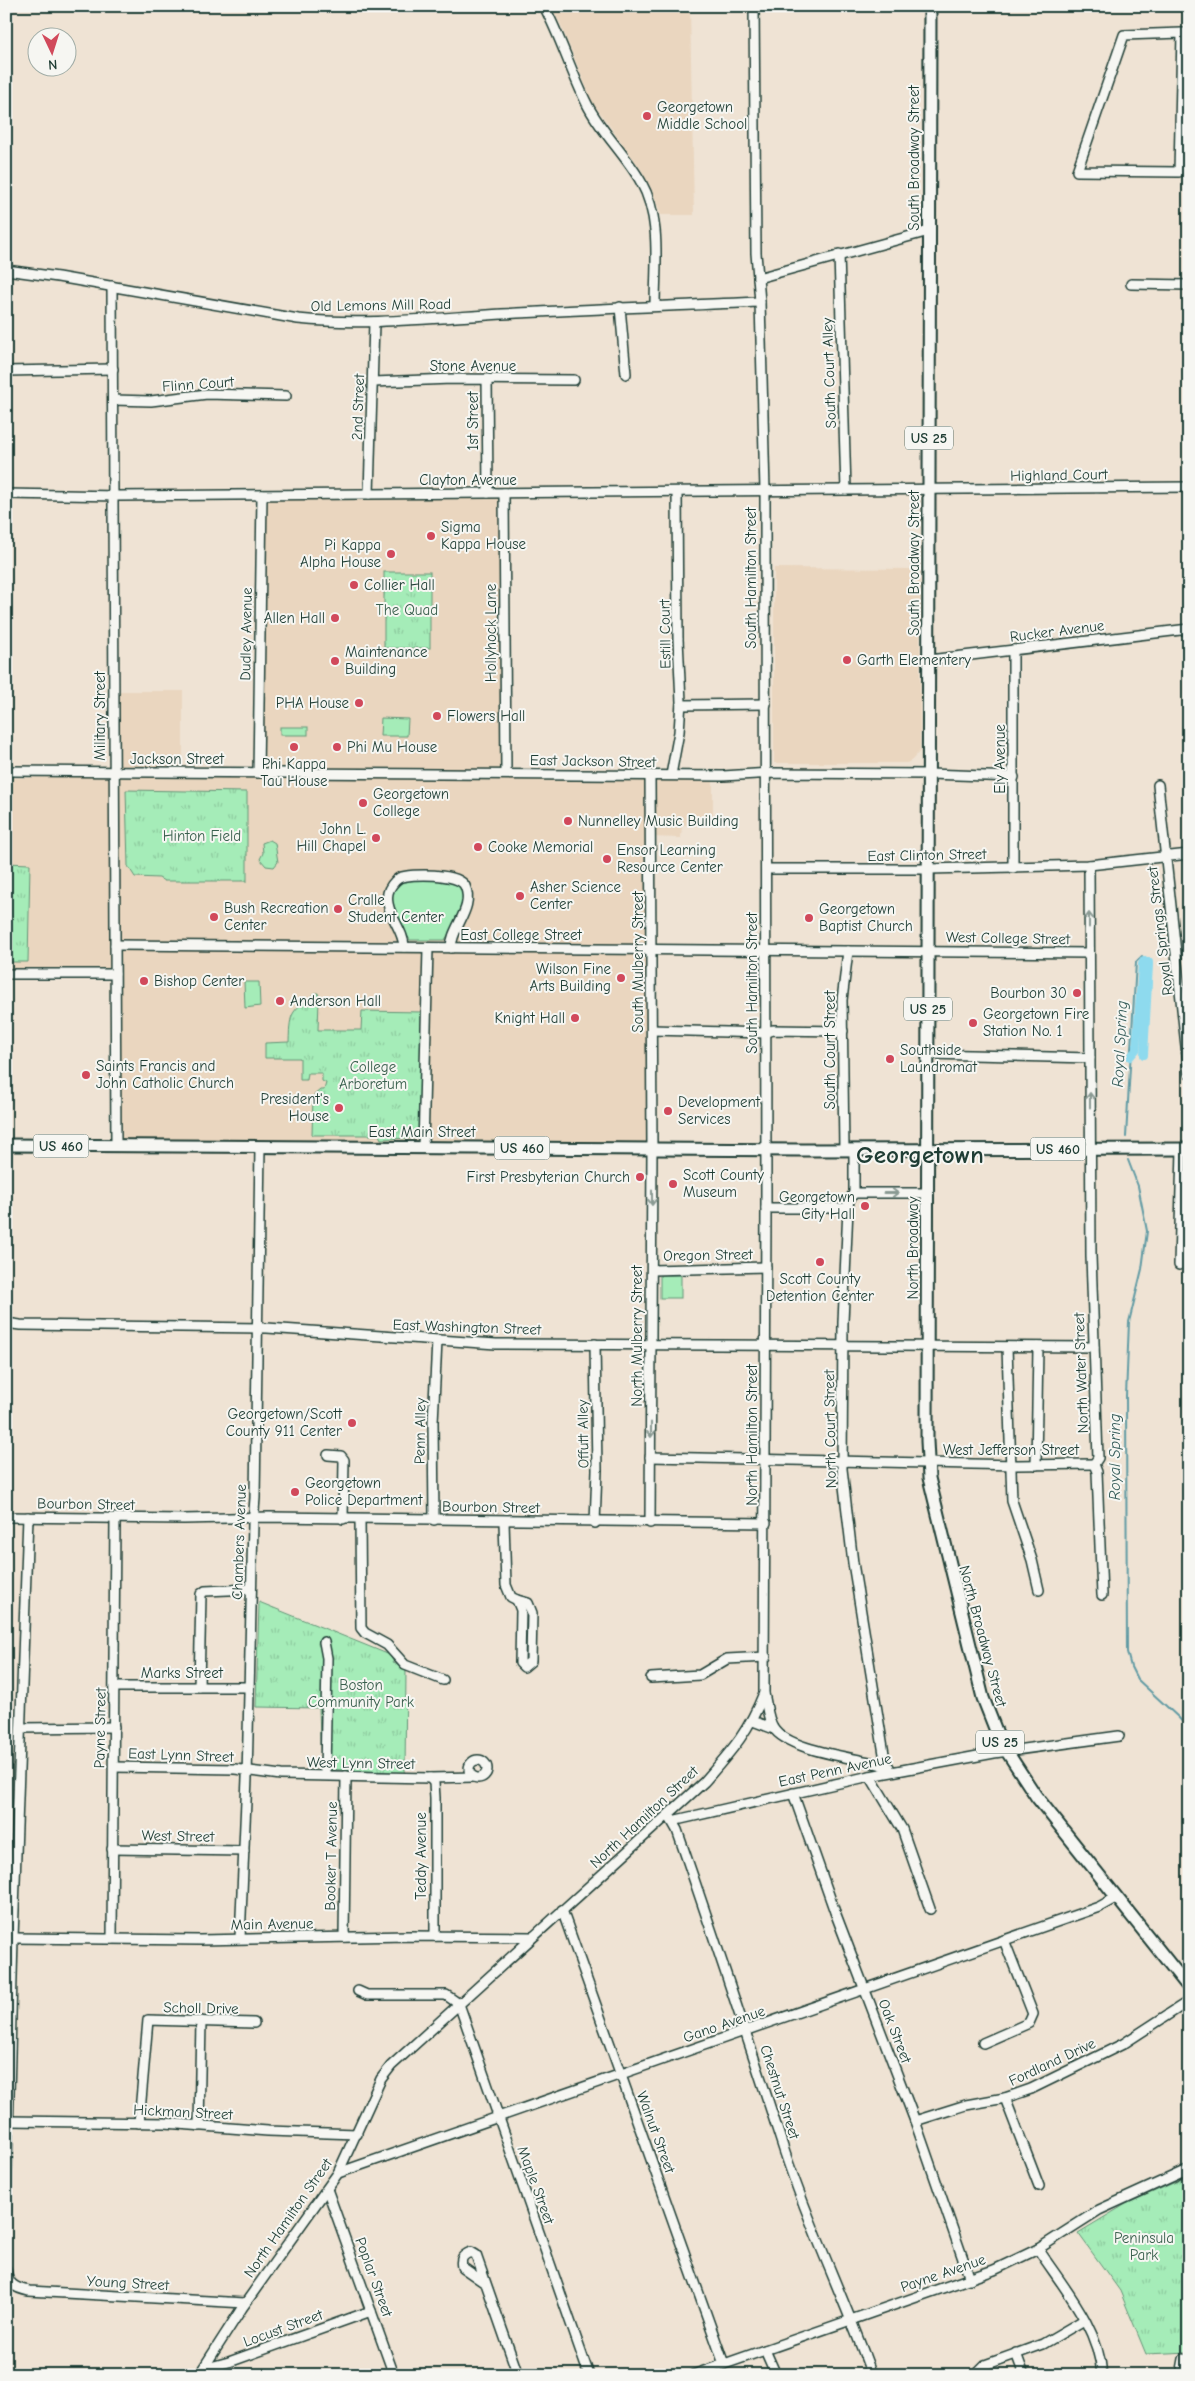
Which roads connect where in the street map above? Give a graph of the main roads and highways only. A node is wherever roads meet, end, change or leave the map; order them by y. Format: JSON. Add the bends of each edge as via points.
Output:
{"nodes":[{"id":1,"x":930,"y":6,"type":"edge"},
{"id":2,"x":6,"y":1145,"type":"edge"},
{"id":3,"x":928,"y":1149,"type":"junction"},
{"id":4,"x":1185,"y":1149,"type":"edge"},
{"id":5,"x":928,"y":1346,"type":"joint"},
{"id":6,"x":1189,"y":1988,"type":"edge"}],
"edges":[{"from":1,"to":3,"type":"main road","name":"South Broadway Street","number":"US 25"},
{"from":2,"to":3,"type":"main road","name":"East Main Street","number":"US 460"},
{"from":3,"to":4,"type":"main road","number":"US 460"},
{"from":3,"to":5,"type":"main road","name":"North Broadway","number":"US 25"},
{"from":5,"to":6,"type":"main road","name":"North Broadway Street","number":"US 25","via":[[928,1464],[938,1521],[991,1723],[1005,1751],[1036,1796]]}]}
